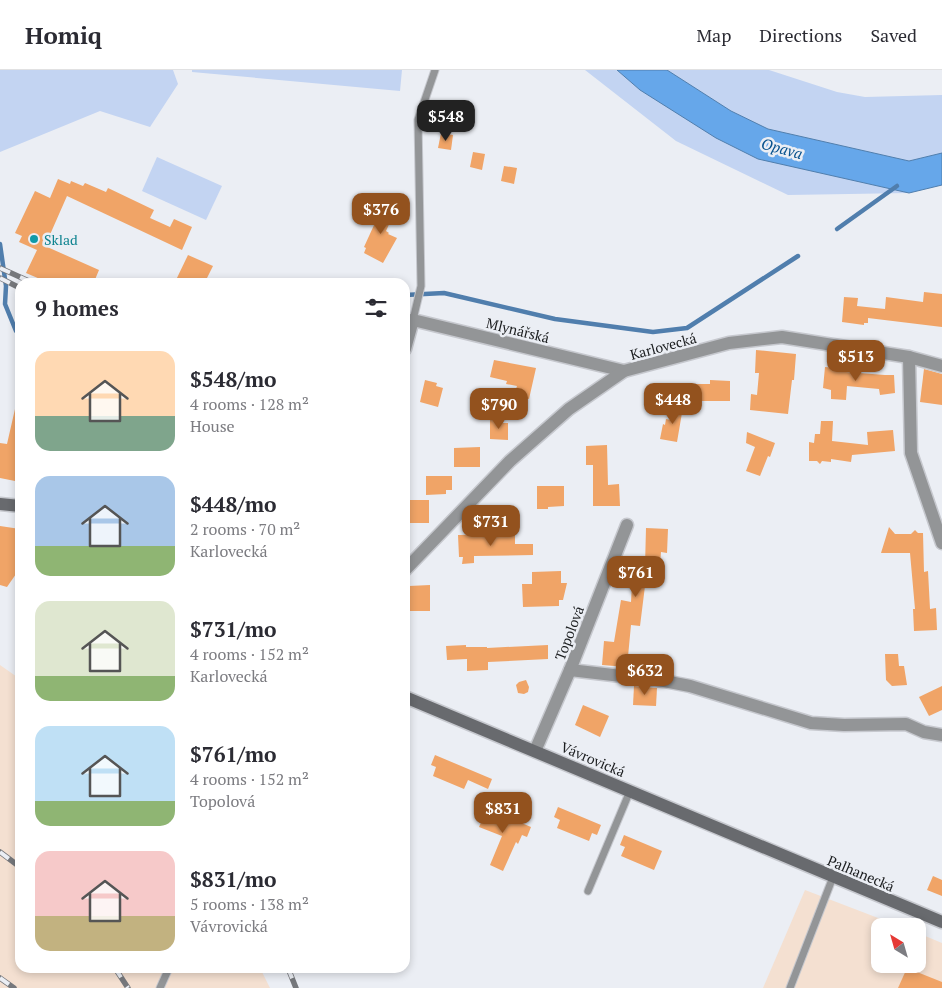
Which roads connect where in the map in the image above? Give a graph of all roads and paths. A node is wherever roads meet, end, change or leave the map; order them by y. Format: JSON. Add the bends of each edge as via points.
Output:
{"nodes":[{"id":1,"x":435,"y":70,"type":"edge"},
{"id":2,"x":412,"y":317,"type":"edge"},
{"id":3,"x":910,"y":357,"type":"junction"},
{"id":4,"x":942,"y":366,"type":"edge"},
{"id":5,"x":624,"y":371,"type":"junction"},
{"id":6,"x":0,"y":504,"type":"edge"},
{"id":7,"x":15,"y":506,"type":"edge"},
{"id":8,"x":627,"y":525,"type":"dead end"},
{"id":9,"x":942,"y":543,"type":"edge"},
{"id":10,"x":410,"y":565,"type":"edge"},
{"id":11,"x":570,"y":670,"type":"junction"},
{"id":12,"x":410,"y":698,"type":"edge"},
{"id":13,"x":942,"y":735,"type":"edge"},
{"id":14,"x":536,"y":751,"type":"junction"},
{"id":15,"x":630,"y":791,"type":"junction"},
{"id":16,"x":769,"y":851,"type":"joint"},
{"id":17,"x":833,"y":877,"type":"junction"},
{"id":18,"x":588,"y":891,"type":"dead end"},
{"id":19,"x":942,"y":922,"type":"edge"},
{"id":20,"x":168,"y":973,"type":"edge"},
{"id":21,"x":160,"y":988,"type":"edge"},
{"id":22,"x":790,"y":988,"type":"edge"}],
"edges":[{"from":1,"to":2,"type":"lane","via":[[418,120],[421,286]]},
{"from":2,"to":5,"type":"street","name":"Mlynářská"},
{"from":3,"to":4,"type":"street","name":"Karlovecká"},
{"from":3,"to":5,"type":"street","name":"Karlovecká","via":[[782,337],[729,343]]},
{"from":3,"to":9,"type":"street","via":[[912,453]]},
{"from":5,"to":10,"type":"street","name":"Karlovecká","via":[[569,409],[510,462]]},
{"from":6,"to":7,"type":"street"},
{"from":8,"to":11,"type":"street","name":"Topolová"},
{"from":11,"to":13,"type":"street","via":[[690,686],[811,723],[906,724]]},
{"from":11,"to":14,"type":"street","name":"Topolová"},
{"from":12,"to":14,"type":"street","name":"Vávrovická"},
{"from":14,"to":15,"type":"street","name":"Vávrovická"},
{"from":15,"to":16,"type":"street","name":"Vávrovická"},
{"from":15,"to":18,"type":"lane"},
{"from":16,"to":17,"type":"street","name":"Palhanecká"},
{"from":17,"to":19,"type":"street","name":"Palhanecká"},
{"from":17,"to":22,"type":"lane"},
{"from":20,"to":21,"type":"lane"}]}
